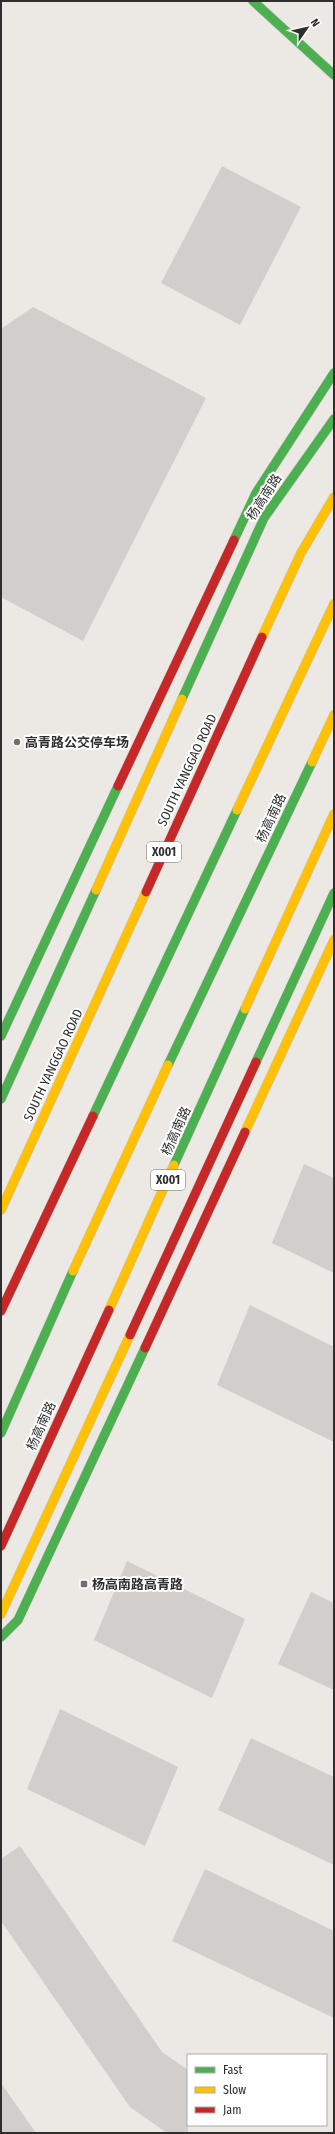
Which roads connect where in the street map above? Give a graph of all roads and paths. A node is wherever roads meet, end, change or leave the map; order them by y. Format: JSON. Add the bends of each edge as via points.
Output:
{"nodes":[{"id":1,"x":253,"y":1,"type":"edge"},
{"id":2,"x":334,"y":75,"type":"edge"},
{"id":3,"x":334,"y":373,"type":"edge"},
{"id":4,"x":334,"y":419,"type":"edge"},
{"id":5,"x":334,"y":497,"type":"edge"},
{"id":6,"x":334,"y":604,"type":"edge"},
{"id":7,"x":334,"y":715,"type":"edge"},
{"id":8,"x":334,"y":814,"type":"edge"},
{"id":9,"x":334,"y":893,"type":"edge"},
{"id":10,"x":334,"y":940,"type":"edge"},
{"id":11,"x":1,"y":1036,"type":"edge"},
{"id":12,"x":1,"y":1099,"type":"edge"},
{"id":13,"x":1,"y":1210,"type":"edge"},
{"id":14,"x":1,"y":1312,"type":"edge"},
{"id":15,"x":1,"y":1433,"type":"edge"},
{"id":16,"x":1,"y":1546,"type":"edge"},
{"id":17,"x":1,"y":1614,"type":"edge"},
{"id":18,"x":1,"y":1637,"type":"edge"}],
"edges":[{"from":1,"to":2,"type":"main road"},
{"from":3,"to":11,"type":"main road","name":"杨高南路","via":[[256,493]]},
{"from":4,"to":12,"type":"main road","name":"杨高南路","via":[[264,518]]},
{"from":5,"to":13,"type":"main road","name":"SOUTH YANGGAO ROAD","number":"X001","via":[[301,553]]},
{"from":6,"to":14,"type":"main road"},
{"from":7,"to":15,"type":"main road","name":"杨高南路","via":[[101,1207]]},
{"from":8,"to":16,"type":"main road","name":"杨高南路","number":"X001"},
{"from":9,"to":17,"type":"main road","number":"X001"},
{"from":10,"to":18,"type":"main road","via":[[18,1620]]}]}
